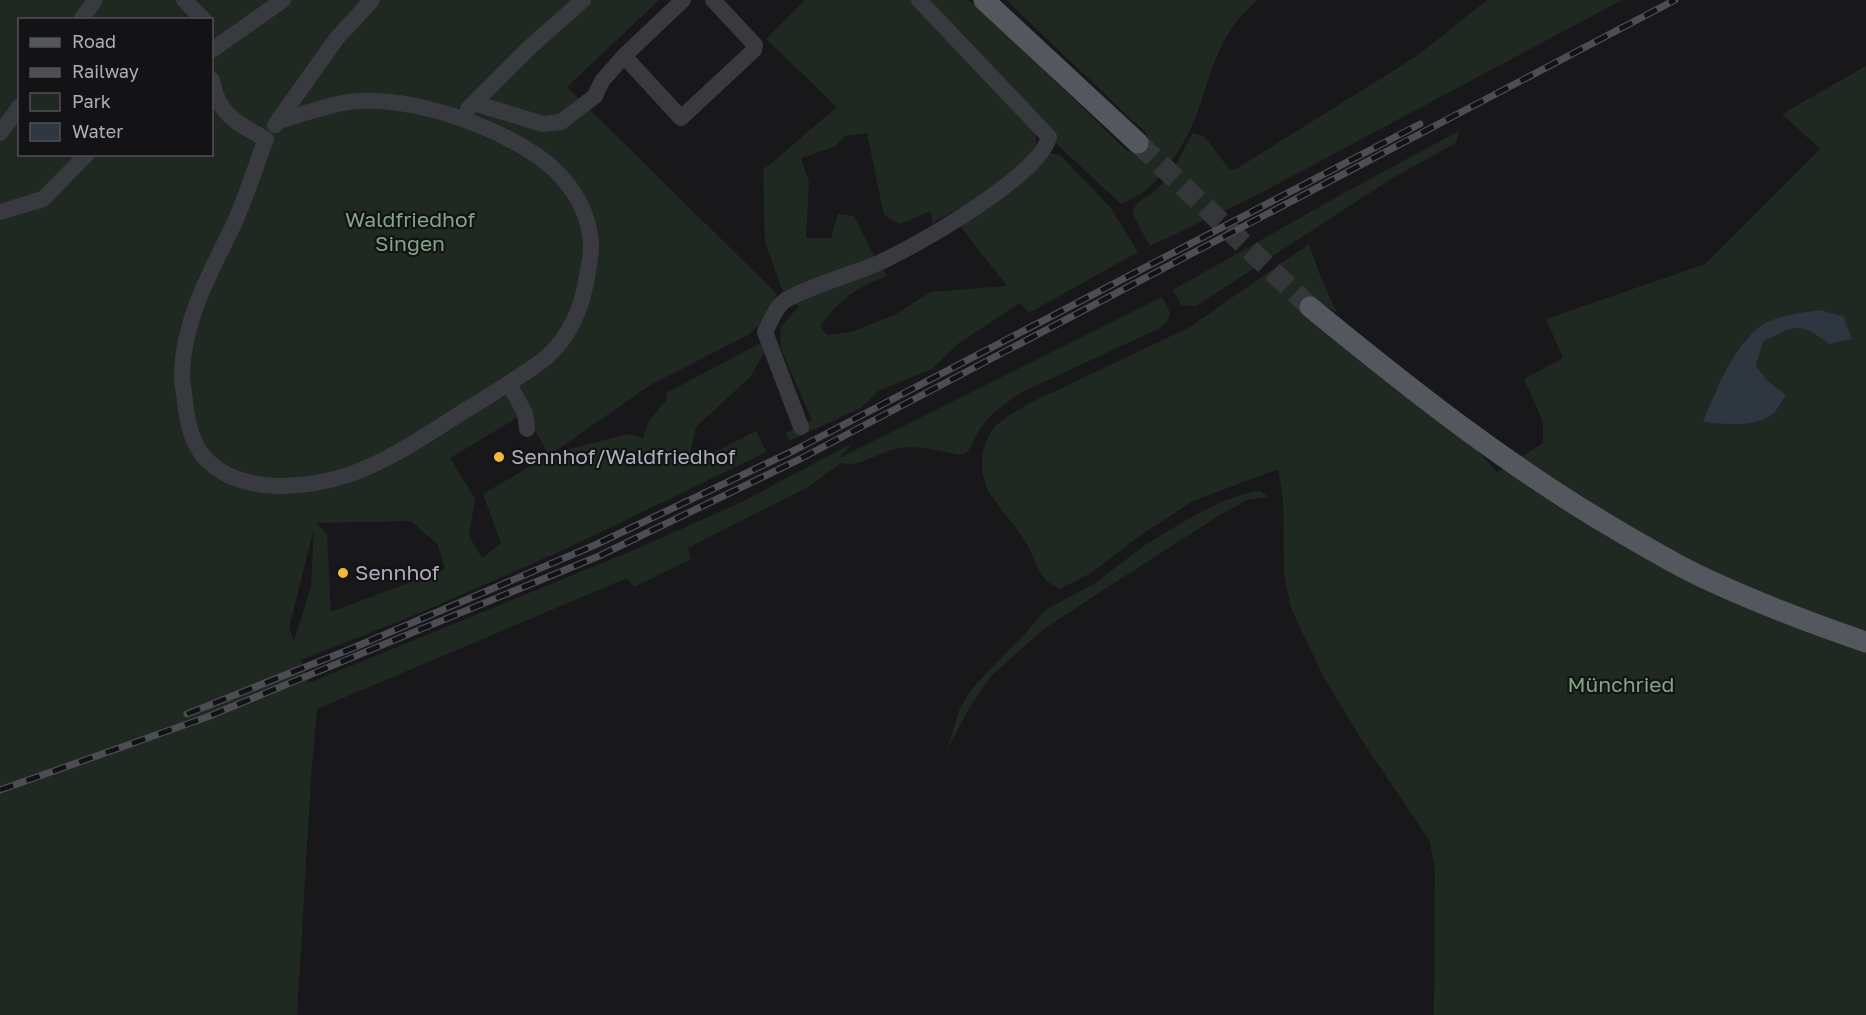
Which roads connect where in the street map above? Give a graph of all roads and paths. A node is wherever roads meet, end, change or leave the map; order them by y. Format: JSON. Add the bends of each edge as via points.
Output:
{"nodes":[{"id":1,"x":95,"y":0,"type":"edge"},
{"id":2,"x":184,"y":0,"type":"edge"},
{"id":3,"x":283,"y":0,"type":"edge"},
{"id":4,"x":372,"y":0,"type":"edge"},
{"id":5,"x":583,"y":0,"type":"edge"},
{"id":6,"x":683,"y":0,"type":"edge"},
{"id":7,"x":713,"y":0,"type":"edge"},
{"id":8,"x":919,"y":0,"type":"edge"},
{"id":9,"x":984,"y":0,"type":"edge"},
{"id":10,"x":82,"y":18,"type":"edge"},
{"id":11,"x":202,"y":18,"type":"edge"},
{"id":12,"x":213,"y":49,"type":"edge"},
{"id":13,"x":624,"y":56,"type":"junction"},
{"id":14,"x":213,"y":86,"type":"edge"},
{"id":15,"x":474,"y":104,"type":"junction"},
{"id":16,"x":18,"y":109,"type":"edge"},
{"id":17,"x":459,"y":119,"type":"junction"},
{"id":18,"x":277,"y":122,"type":"junction"},
{"id":19,"x":0,"y":133,"type":"edge"},
{"id":20,"x":266,"y":139,"type":"junction"},
{"id":21,"x":1138,"y":143,"type":"tunnel mouth"},
{"id":22,"x":85,"y":156,"type":"edge"},
{"id":23,"x":0,"y":212,"type":"edge"},
{"id":24,"x":1310,"y":307,"type":"tunnel mouth"},
{"id":25,"x":509,"y":384,"type":"junction"},
{"id":26,"x":801,"y":427,"type":"dead end"},
{"id":27,"x":527,"y":429,"type":"dead end"},
{"id":28,"x":1866,"y":642,"type":"edge"}],
"edges":[{"from":1,"to":10,"type":"lane"},
{"from":2,"to":11,"type":"lane"},
{"from":3,"to":12,"type":"lane"},
{"from":4,"to":18,"type":"lane","via":[[337,38]]},
{"from":5,"to":15,"type":"lane"},
{"from":6,"to":13,"type":"lane"},
{"from":7,"to":13,"type":"lane","via":[[755,45],[754,50],[681,118]]},
{"from":8,"to":26,"type":"lane","via":[[1049,136],[1046,146],[1007,184],[964,216],[874,265],[780,304],[765,332]]},
{"from":9,"to":21,"type":"main road"},
{"from":13,"to":15,"type":"lane","via":[[602,81],[595,96],[561,122],[543,124]]},
{"from":14,"to":20,"type":"lane","via":[[224,112],[237,124]]},
{"from":15,"to":17,"type":"lane"},
{"from":16,"to":19,"type":"lane"},
{"from":17,"to":18,"type":"lane","via":[[380,101],[344,103]]},
{"from":17,"to":25,"type":"lane","via":[[507,137],[543,158],[564,177],[586,220],[591,245],[582,301],[573,324],[550,355]]},
{"from":18,"to":20,"type":"lane"},
{"from":20,"to":25,"type":"lane","via":[[234,223],[198,297],[186,340],[182,373],[186,410],[192,436],[204,457],[227,474],[250,483],[306,484],[351,474]]},
{"from":22,"to":23,"type":"lane","via":[[43,199]]},
{"from":24,"to":28,"type":"main road","via":[[1418,395],[1577,507],[1701,576]]},
{"from":25,"to":27,"type":"lane","via":[[525,413]]}]}
